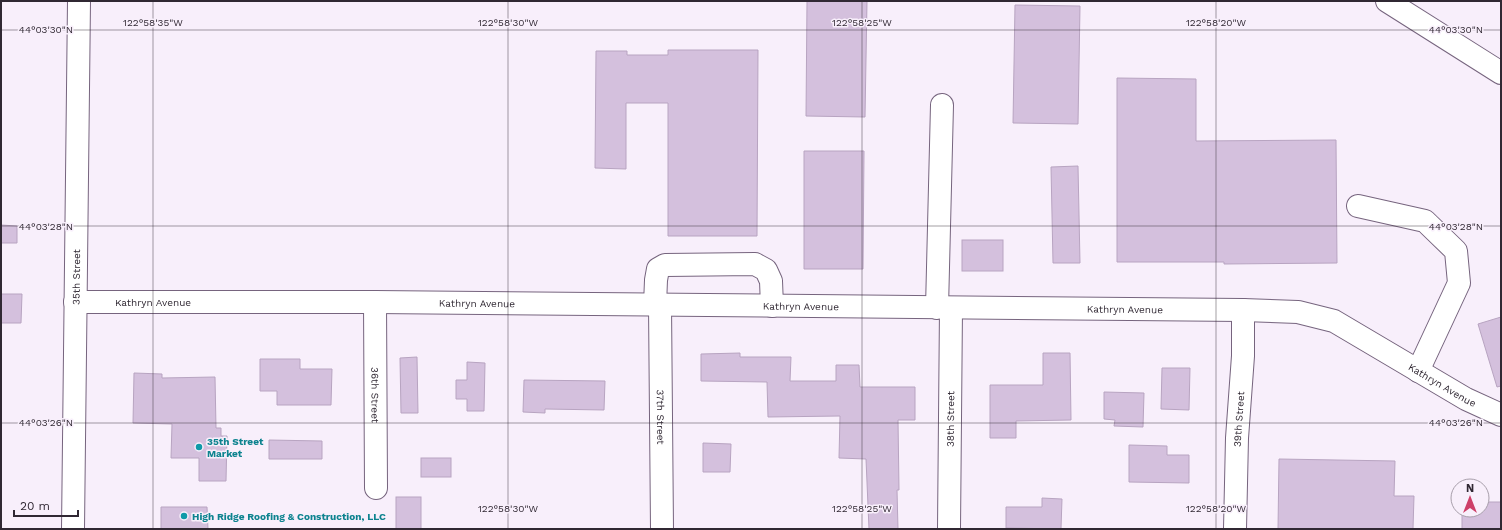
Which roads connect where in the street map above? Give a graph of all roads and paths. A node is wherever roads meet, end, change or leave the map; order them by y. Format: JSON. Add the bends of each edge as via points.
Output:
{"nodes":[{"id":1,"x":79,"y":1,"type":"edge"},
{"id":2,"x":1387,"y":1,"type":"edge"},
{"id":3,"x":1501,"y":73,"type":"edge"},
{"id":4,"x":942,"y":105,"type":"dead end"},
{"id":5,"x":1358,"y":206,"type":"dead end"},
{"id":6,"x":75,"y":302,"type":"junction"},
{"id":7,"x":375,"y":302,"type":"junction"},
{"id":8,"x":657,"y":305,"type":"junction"},
{"id":9,"x":772,"y":306,"type":"junction"},
{"id":10,"x":944,"y":308,"type":"junction"},
{"id":11,"x":1243,"y":310,"type":"junction"},
{"id":12,"x":1418,"y":371,"type":"junction"},
{"id":13,"x":1501,"y":415,"type":"edge"},
{"id":14,"x":376,"y":488,"type":"dead end"},
{"id":15,"x":73,"y":529,"type":"edge"},
{"id":16,"x":662,"y":529,"type":"edge"},
{"id":17,"x":949,"y":529,"type":"edge"},
{"id":18,"x":1235,"y":529,"type":"edge"}],
"edges":[{"from":1,"to":6,"type":"street","name":"35th Street"},
{"from":2,"to":3,"type":"street"},
{"from":4,"to":10,"type":"street","name":"38th Street"},
{"from":5,"to":12,"type":"street","via":[[1425,222],[1456,251],[1459,283]]},
{"from":6,"to":7,"type":"street","name":"Kathryn Avenue"},
{"from":6,"to":15,"type":"street","name":"35th Street"},
{"from":7,"to":8,"type":"street","name":"Kathryn Avenue"},
{"from":7,"to":14,"type":"street","name":"36th Street"},
{"from":8,"to":9,"type":"street","name":"Kathryn Avenue"},
{"from":8,"to":9,"type":"street","name":"37th Street","via":[[658,269],[665,265],[755,264],[766,270],[771,281]]},
{"from":8,"to":16,"type":"street","name":"37th Street"},
{"from":9,"to":10,"type":"street","name":"Kathryn Avenue"},
{"from":10,"to":11,"type":"street","name":"Kathryn Avenue"},
{"from":10,"to":17,"type":"street","name":"38th Street"},
{"from":11,"to":12,"type":"street","name":"Kathryn Avenue","via":[[1298,312],[1334,321]]},
{"from":11,"to":18,"type":"street","name":"39th Street"},
{"from":12,"to":13,"type":"street","name":"Kathryn Avenue","via":[[1466,399]]}]}
